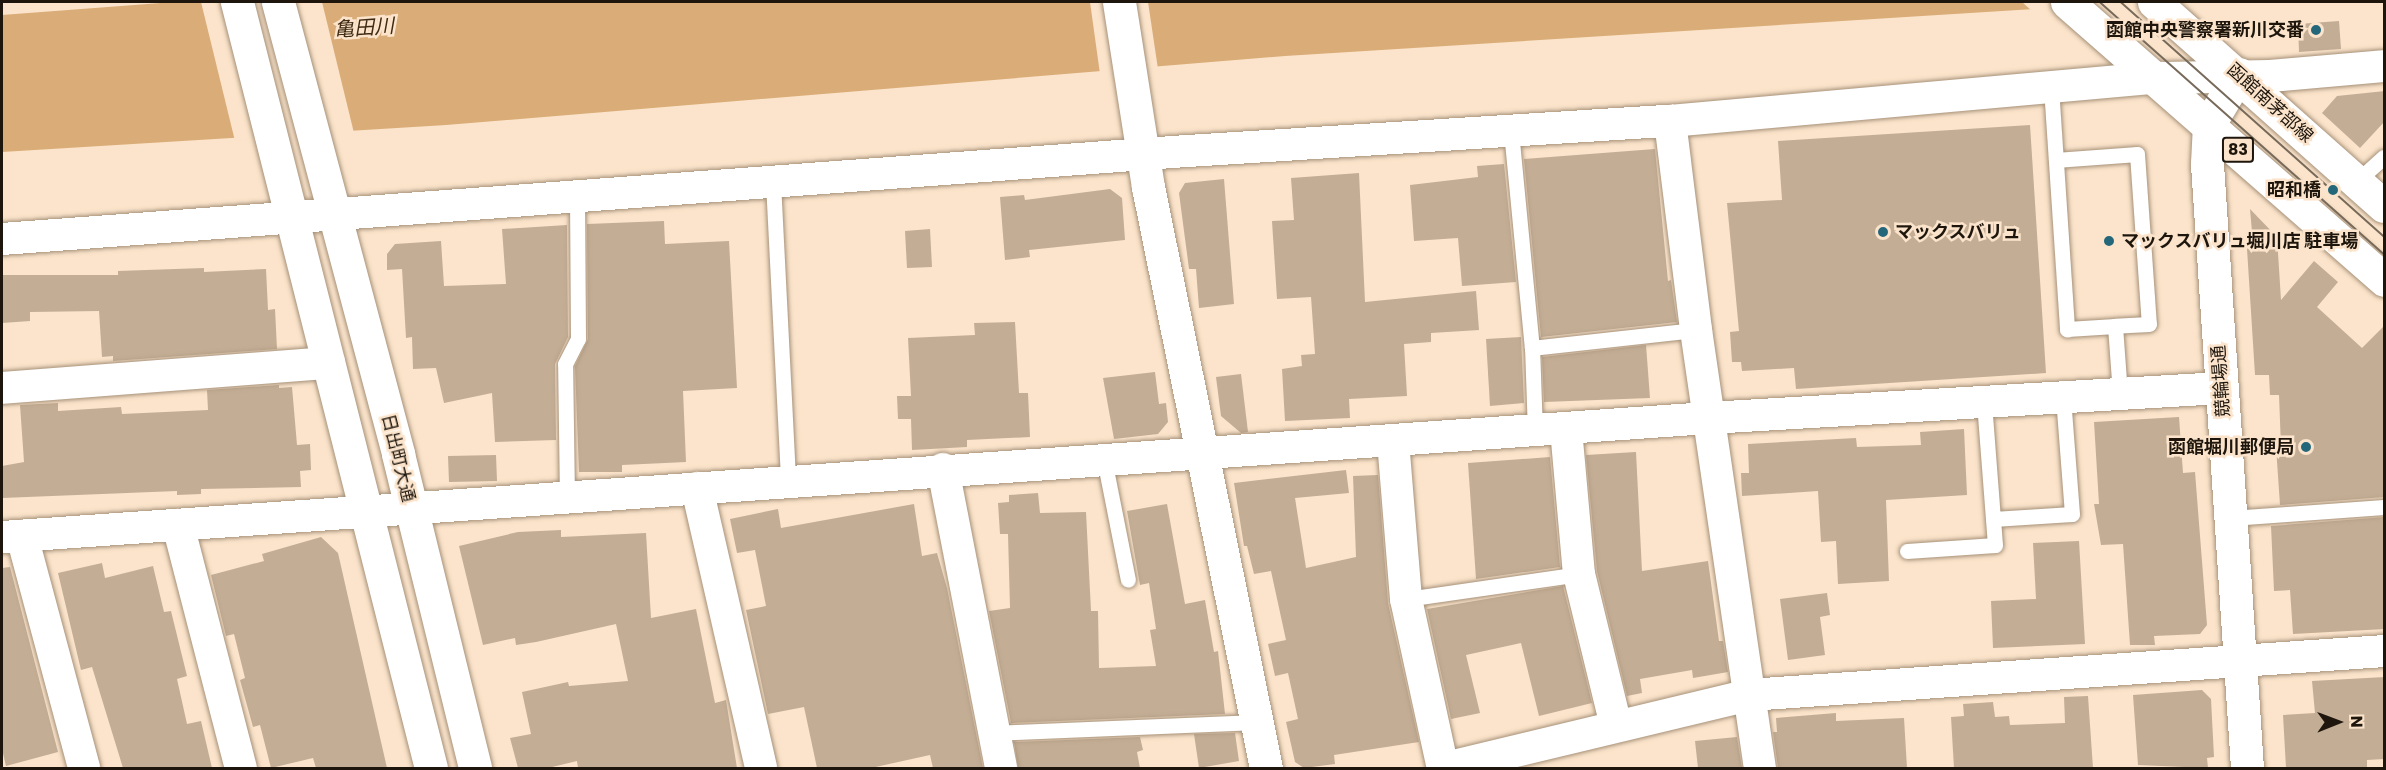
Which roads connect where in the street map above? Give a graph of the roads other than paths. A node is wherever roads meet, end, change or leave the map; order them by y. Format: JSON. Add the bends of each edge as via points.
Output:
{"nodes":[{"id":1,"x":237,"y":2,"type":"edge"},
{"id":2,"x":278,"y":2,"type":"edge"},
{"id":3,"x":1119,"y":2,"type":"edge"},
{"id":4,"x":2162,"y":9,"type":"edge"},
{"id":5,"x":2079,"y":11,"type":"edge"},
{"id":6,"x":2385,"y":66,"type":"edge"},
{"id":7,"x":2239,"y":74,"type":"junction"},
{"id":8,"x":2156,"y":78,"type":"junction"},
{"id":9,"x":2050,"y":87,"type":"junction"},
{"id":10,"x":1670,"y":121,"type":"junction"},
{"id":11,"x":2209,"y":124,"type":"junction"},
{"id":12,"x":1510,"y":131,"type":"junction"},
{"id":13,"x":1142,"y":154,"type":"junction"},
{"id":14,"x":2385,"y":157,"type":"edge"},
{"id":15,"x":2056,"y":160,"type":"junction"},
{"id":16,"x":2357,"y":181,"type":"junction"},
{"id":17,"x":773,"y":182,"type":"junction"},
{"id":18,"x":577,"y":197,"type":"junction"},
{"id":19,"x":2385,"y":206,"type":"edge"},
{"id":20,"x":332,"y":214,"type":"junction"},
{"id":21,"x":290,"y":218,"type":"junction"},
{"id":22,"x":2,"y":239,"type":"edge"},
{"id":23,"x":2385,"y":280,"type":"edge"},
{"id":24,"x":2115,"y":326,"type":"junction"},
{"id":25,"x":1696,"y":330,"type":"junction"},
{"id":26,"x":1532,"y":348,"type":"junction"},
{"id":27,"x":329,"y":363,"type":"junction"},
{"id":28,"x":2,"y":388,"type":"edge"},
{"id":29,"x":2222,"y":388,"type":"junction"},
{"id":30,"x":2120,"y":394,"type":"junction"},
{"id":31,"x":2063,"y":397,"type":"junction"},
{"id":32,"x":1984,"y":402,"type":"junction"},
{"id":33,"x":1709,"y":418,"type":"junction"},
{"id":34,"x":1566,"y":429,"type":"junction"},
{"id":35,"x":1535,"y":432,"type":"junction"},
{"id":36,"x":1394,"y":441,"type":"junction"},
{"id":37,"x":1203,"y":453,"type":"junction"},
{"id":38,"x":1104,"y":459,"type":"junction"},
{"id":39,"x":943,"y":469,"type":"junction"},
{"id":40,"x":788,"y":482,"type":"junction"},
{"id":41,"x":697,"y":488,"type":"junction"},
{"id":42,"x":567,"y":499,"type":"junction"},
{"id":43,"x":2385,"y":507,"type":"edge"},
{"id":44,"x":411,"y":509,"type":"junction"},
{"id":45,"x":366,"y":510,"type":"junction"},
{"id":46,"x":2231,"y":518,"type":"junction"},
{"id":47,"x":1993,"y":519,"type":"junction"},
{"id":48,"x":178,"y":525,"type":"junction"},
{"id":49,"x":12,"y":537,"type":"edge"},
{"id":50,"x":1907,"y":551,"type":"dead end"},
{"id":51,"x":1579,"y":574,"type":"junction"},
{"id":52,"x":1128,"y":580,"type":"dead end"},
{"id":53,"x":1406,"y":599,"type":"junction"},
{"id":54,"x":2385,"y":651,"type":"edge"},
{"id":55,"x":2239,"y":659,"type":"junction"},
{"id":56,"x":1749,"y":695,"type":"junction"},
{"id":57,"x":1256,"y":722,"type":"junction"},
{"id":58,"x":1616,"y":726,"type":"junction"},
{"id":59,"x":993,"y":734,"type":"junction"},
{"id":60,"x":1486,"y":764,"type":"edge"},
{"id":61,"x":84,"y":768,"type":"edge"},
{"id":62,"x":241,"y":768,"type":"edge"},
{"id":63,"x":431,"y":768,"type":"edge"},
{"id":64,"x":475,"y":768,"type":"edge"},
{"id":65,"x":761,"y":768,"type":"edge"},
{"id":66,"x":1001,"y":768,"type":"edge"},
{"id":67,"x":1266,"y":768,"type":"edge"},
{"id":68,"x":1444,"y":768,"type":"edge"},
{"id":69,"x":1760,"y":768,"type":"edge"},
{"id":70,"x":2247,"y":768,"type":"edge"}],
"edges":[{"from":1,"to":21,"type":"street"},
{"from":2,"to":20,"type":"street","name":"日出町大通"},
{"from":3,"to":13,"type":"street"},
{"from":4,"to":7,"type":"street","name":"函館南茅部線"},
{"from":5,"to":8,"type":"street","number":"83"},
{"from":6,"to":7,"type":"street","via":[[2270,76]]},
{"from":7,"to":8,"type":"street"},
{"from":7,"to":11,"type":"street","name":"競輪場通"},
{"from":7,"to":16,"type":"street","name":"函館南茅部線"},
{"from":8,"to":9,"type":"street"},
{"from":8,"to":11,"type":"street","number":"83"},
{"from":9,"to":10,"type":"street"},
{"from":9,"to":15,"type":"lane"},
{"from":10,"to":12,"type":"street"},
{"from":10,"to":25,"type":"street"},
{"from":11,"to":23,"type":"street","number":"83"},
{"from":11,"to":29,"type":"street","name":"競輪場通","via":[[2206,164]]},
{"from":12,"to":13,"type":"street"},
{"from":12,"to":26,"type":"lane"},
{"from":13,"to":17,"type":"street"},
{"from":13,"to":37,"type":"street"},
{"from":14,"to":16,"type":"lane"},
{"from":15,"to":24,"type":"lane","via":[[2067,329]]},
{"from":15,"to":24,"type":"lane","via":[[2137,154],[2149,324]]},
{"from":16,"to":19,"type":"street","name":"函館南茅部線"},
{"from":17,"to":18,"type":"street"},
{"from":17,"to":40,"type":"lane"},
{"from":18,"to":20,"type":"street"},
{"from":18,"to":42,"type":"lane","via":[[578,339],[565,364]]},
{"from":20,"to":21,"type":"street"},
{"from":20,"to":44,"type":"street","name":"日出町大通"},
{"from":21,"to":22,"type":"street"},
{"from":21,"to":27,"type":"street"},
{"from":24,"to":30,"type":"lane"},
{"from":25,"to":26,"type":"lane"},
{"from":25,"to":33,"type":"street"},
{"from":26,"to":35,"type":"lane"},
{"from":27,"to":28,"type":"street"},
{"from":27,"to":45,"type":"street"},
{"from":29,"to":30,"type":"street"},
{"from":29,"to":46,"type":"street","name":"競輪場通"},
{"from":30,"to":31,"type":"street"},
{"from":31,"to":32,"type":"street"},
{"from":31,"to":47,"type":"lane","via":[[2072,514]]},
{"from":32,"to":33,"type":"street"},
{"from":32,"to":47,"type":"lane"},
{"from":33,"to":34,"type":"street"},
{"from":33,"to":56,"type":"street"},
{"from":34,"to":35,"type":"street"},
{"from":34,"to":51,"type":"street"},
{"from":35,"to":36,"type":"street"},
{"from":36,"to":37,"type":"street"},
{"from":36,"to":53,"type":"street"},
{"from":37,"to":38,"type":"street"},
{"from":37,"to":57,"type":"street"},
{"from":38,"to":39,"type":"street"},
{"from":38,"to":52,"type":"lane"},
{"from":39,"to":40,"type":"street"},
{"from":39,"to":59,"type":"street"},
{"from":40,"to":41,"type":"street"},
{"from":41,"to":42,"type":"street"},
{"from":41,"to":65,"type":"street"},
{"from":42,"to":44,"type":"street"},
{"from":43,"to":46,"type":"lane"},
{"from":44,"to":45,"type":"street"},
{"from":44,"to":64,"type":"street","name":"日出町大通"},
{"from":45,"to":48,"type":"street"},
{"from":45,"to":63,"type":"street"},
{"from":46,"to":55,"type":"street","name":"競輪場通"},
{"from":47,"to":50,"type":"lane","via":[[1995,544]]},
{"from":48,"to":49,"type":"street"},
{"from":48,"to":62,"type":"street"},
{"from":49,"to":61,"type":"street"},
{"from":51,"to":53,"type":"lane"},
{"from":51,"to":58,"type":"street"},
{"from":53,"to":68,"type":"street"},
{"from":54,"to":55,"type":"street"},
{"from":55,"to":56,"type":"street"},
{"from":55,"to":70,"type":"street","name":"競輪場通"},
{"from":56,"to":58,"type":"street"},
{"from":56,"to":69,"type":"street"},
{"from":57,"to":59,"type":"lane"},
{"from":57,"to":67,"type":"street"},
{"from":58,"to":60,"type":"street"},
{"from":59,"to":66,"type":"street"},
{"from":60,"to":68,"type":"street"}]}
